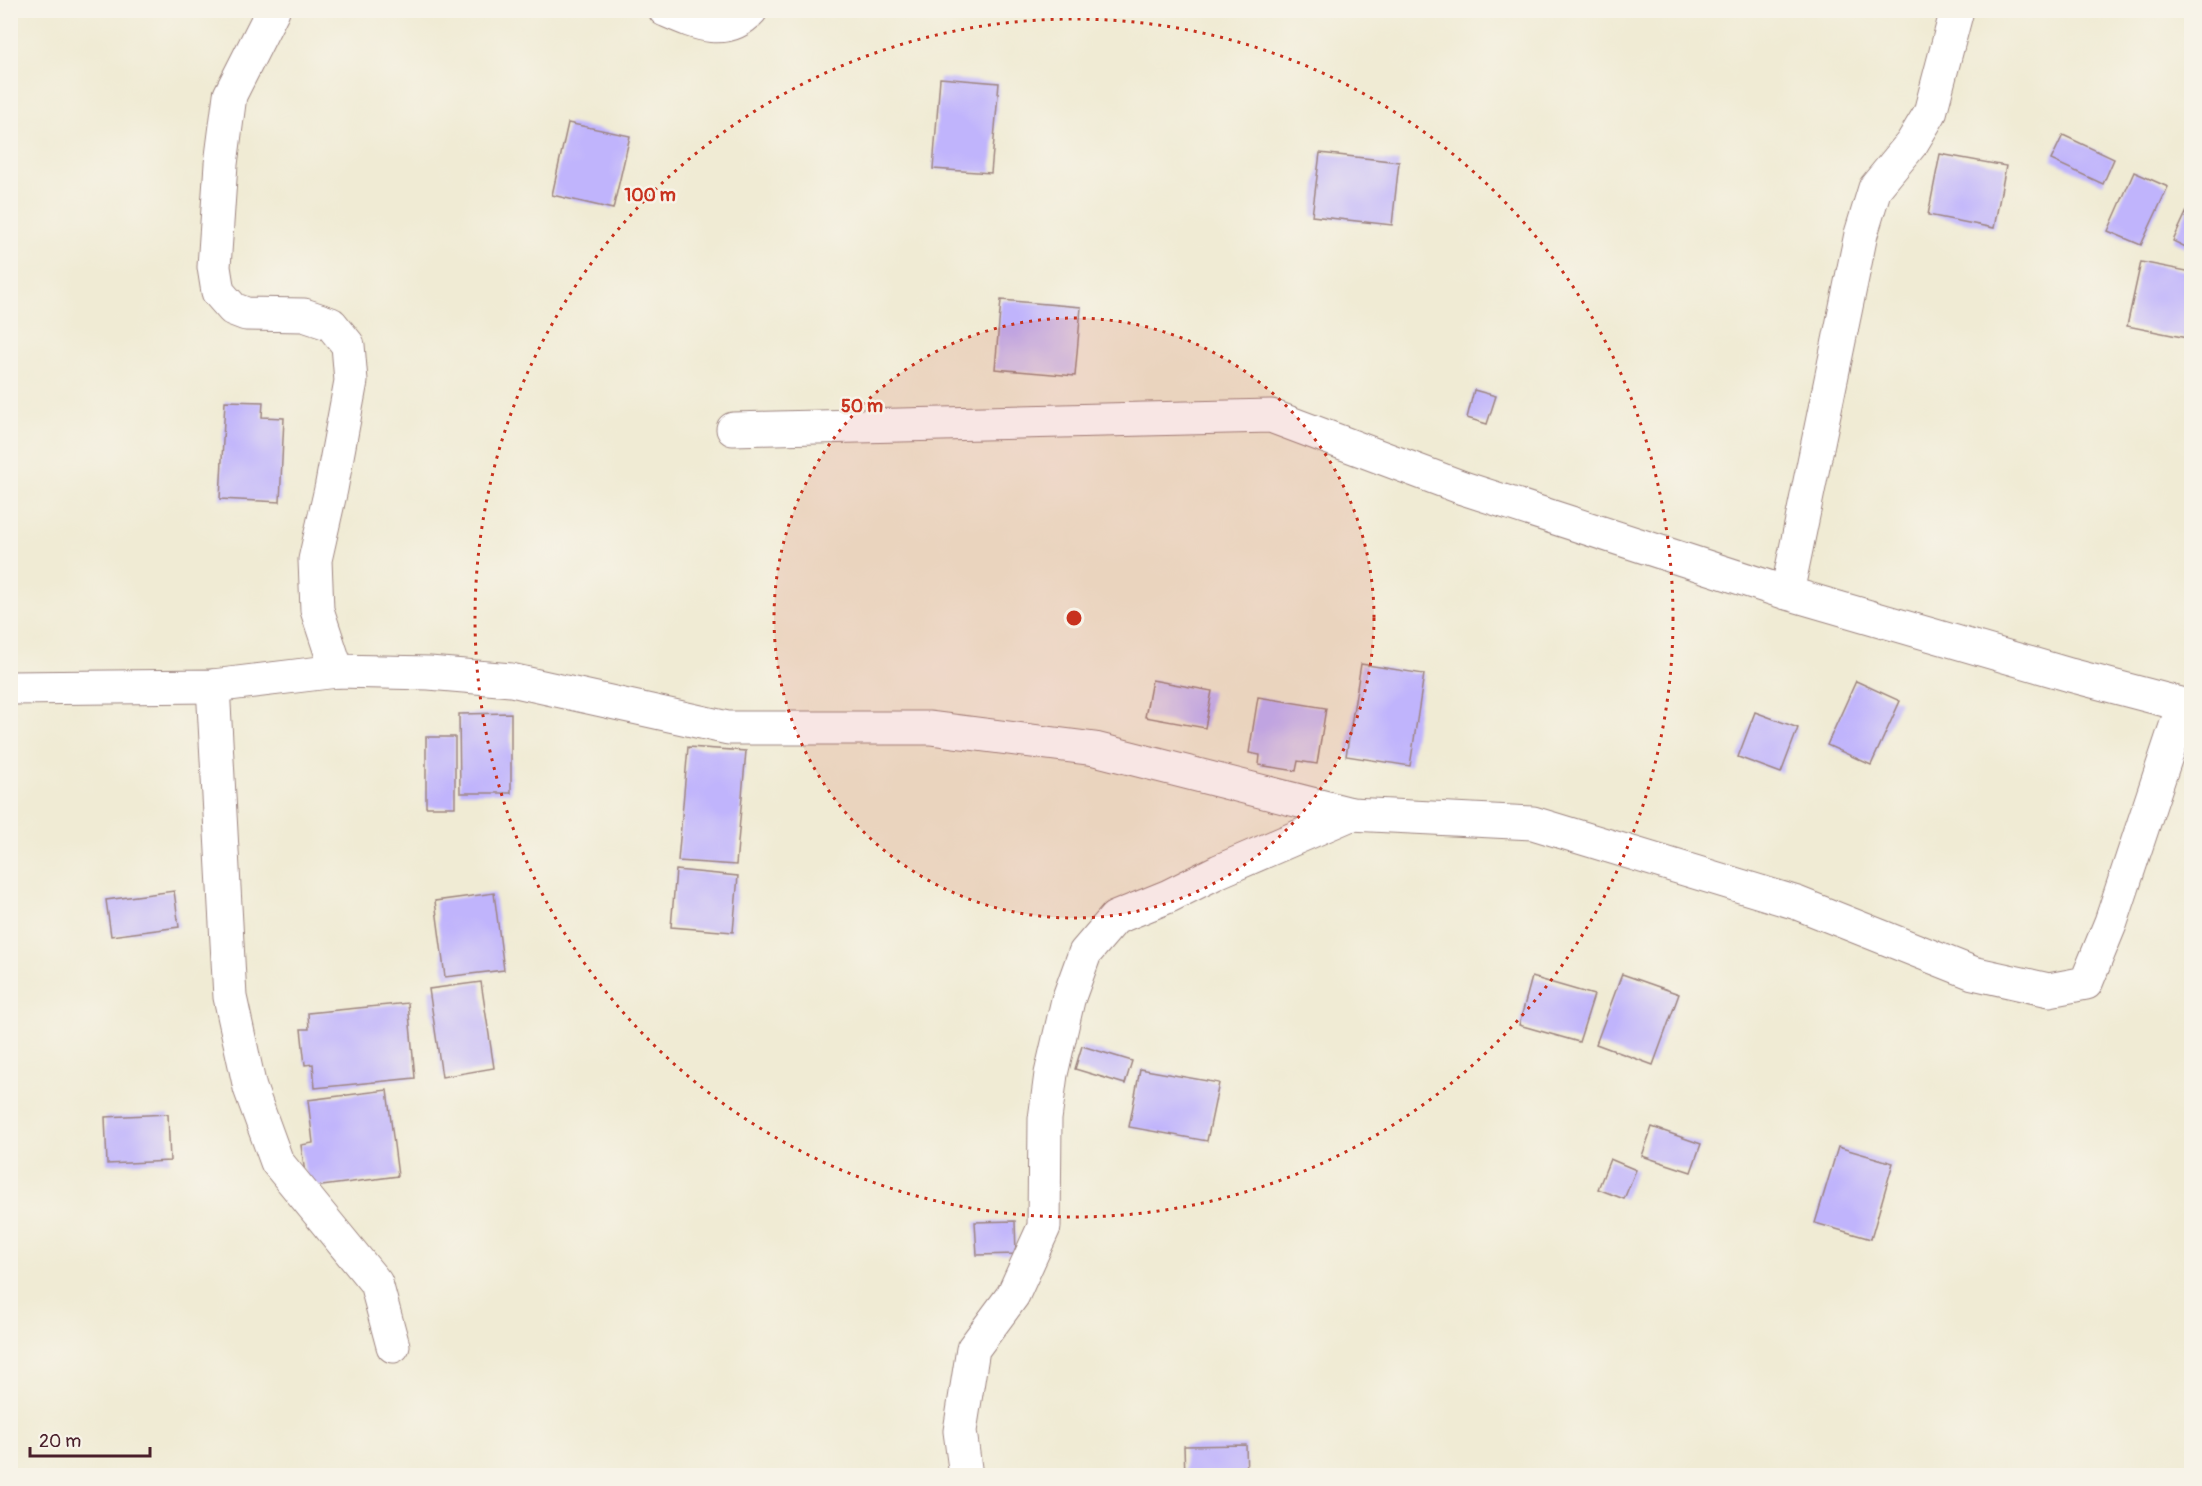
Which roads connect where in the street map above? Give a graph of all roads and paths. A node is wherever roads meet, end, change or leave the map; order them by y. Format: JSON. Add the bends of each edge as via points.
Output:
{"nodes":[{"id":1,"x":273,"y":10,"type":"edge"},
{"id":2,"x":665,"y":10,"type":"edge"},
{"id":3,"x":751,"y":10,"type":"edge"},
{"id":4,"x":1957,"y":10,"type":"edge"},
{"id":5,"x":733,"y":429,"type":"dead end"},
{"id":6,"x":1787,"y":593,"type":"junction"},
{"id":7,"x":337,"y":671,"type":"junction"},
{"id":8,"x":213,"y":686,"type":"junction"},
{"id":9,"x":10,"y":688,"type":"edge"},
{"id":10,"x":2187,"y":706,"type":"edge"},
{"id":11,"x":1351,"y":814,"type":"junction"},
{"id":12,"x":393,"y":1346,"type":"dead end"},
{"id":13,"x":966,"y":1476,"type":"edge"}],
"edges":[{"from":1,"to":7,"type":"street","via":[[230,95],[214,267],[218,292],[233,309],[246,314],[304,315],[331,324],[348,345],[351,381],[315,560],[318,610]]},
{"from":2,"to":3,"type":"street","via":[[688,21],[719,28],[744,19]]},
{"from":4,"to":6,"type":"street","via":[[1930,113],[1912,143],[1875,188],[1860,234]]},
{"from":5,"to":6,"type":"street","via":[[1271,416],[1463,488]]},
{"from":6,"to":10,"type":"street"},
{"from":7,"to":8,"type":"street"},
{"from":7,"to":11,"type":"street","via":[[511,680],[728,728],[930,728],[1095,749]]},
{"from":8,"to":9,"type":"street"},
{"from":8,"to":12,"type":"street","via":[[230,997],[250,1088],[277,1162],[376,1283]]},
{"from":10,"to":11,"type":"street","via":[[2086,983],[2049,990],[1973,974],[1797,903],[1533,823]]},
{"from":11,"to":13,"type":"street","via":[[1115,918],[1085,952],[1068,1000],[1051,1074],[1045,1119],[1044,1227],[1013,1295],[973,1349],[960,1431]]}]}
